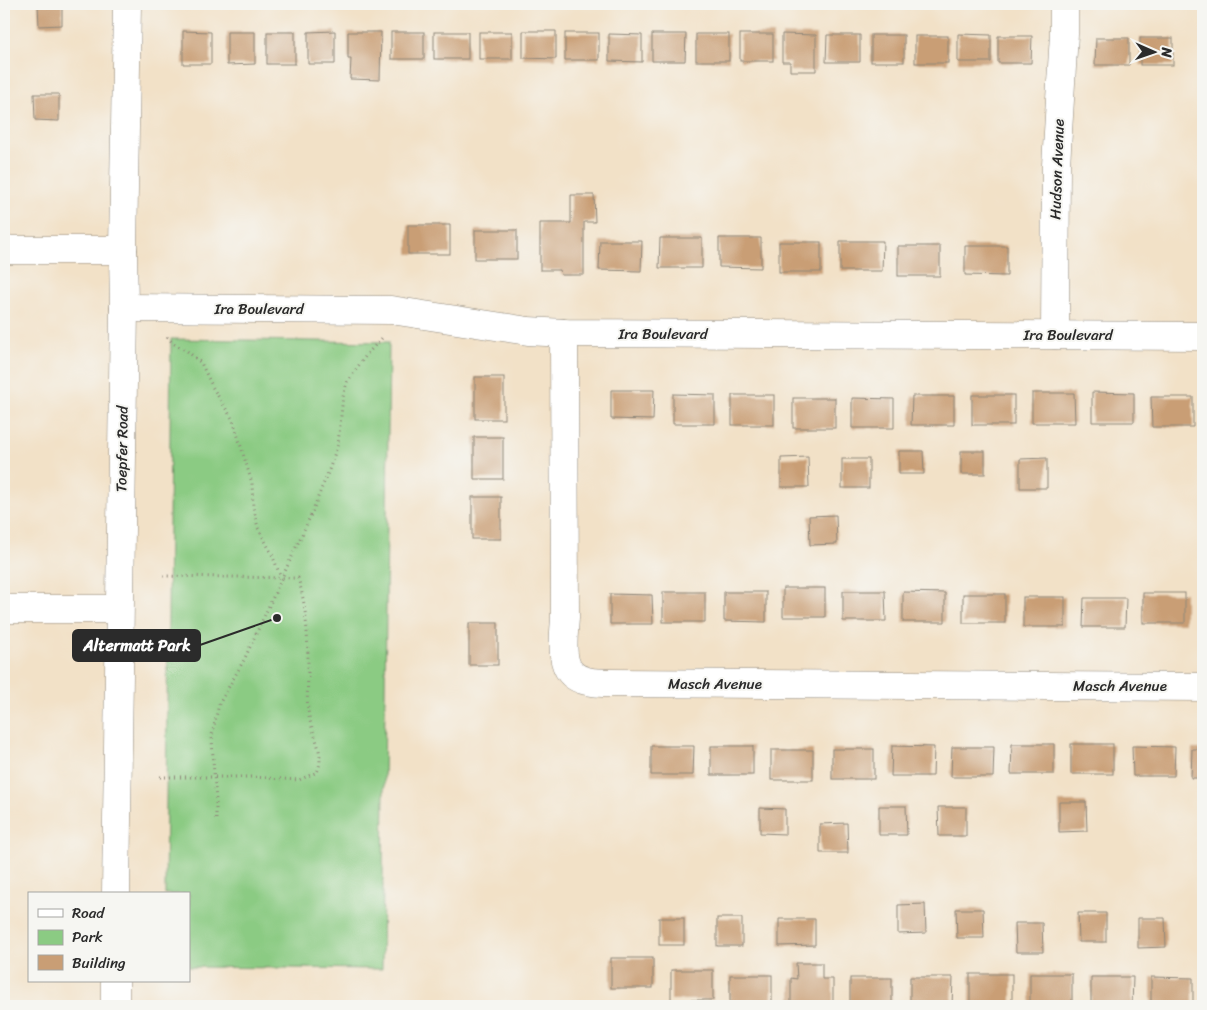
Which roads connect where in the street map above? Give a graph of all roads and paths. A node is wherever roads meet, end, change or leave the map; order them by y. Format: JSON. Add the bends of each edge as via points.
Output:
{"nodes":[{"id":1,"x":127,"y":4,"type":"edge"},
{"id":2,"x":1064,"y":4,"type":"edge"},
{"id":3,"x":4,"y":250,"type":"edge"},
{"id":4,"x":123,"y":250,"type":"junction"},
{"id":5,"x":124,"y":308,"type":"junction"},
{"id":6,"x":564,"y":333,"type":"junction"},
{"id":7,"x":1054,"y":335,"type":"junction"},
{"id":8,"x":384,"y":336,"type":"dead end"},
{"id":9,"x":1203,"y":336,"type":"edge"},
{"id":10,"x":167,"y":337,"type":"dead end"},
{"id":11,"x":163,"y":576,"type":"dead end"},
{"id":12,"x":281,"y":579,"type":"junction"},
{"id":13,"x":4,"y":609,"type":"edge"},
{"id":14,"x":119,"y":609,"type":"junction"},
{"id":15,"x":1203,"y":687,"type":"edge"},
{"id":16,"x":160,"y":777,"type":"dead end"},
{"id":17,"x":214,"y":778,"type":"junction"},
{"id":18,"x":216,"y":819,"type":"dead end"},
{"id":19,"x":116,"y":892,"type":"edge"},
{"id":20,"x":115,"y":982,"type":"edge"},
{"id":21,"x":115,"y":1006,"type":"edge"}],
"edges":[{"from":1,"to":4,"type":"street","name":"Toepfer Road"},
{"from":2,"to":7,"type":"street","name":"Hudson Avenue","via":[[1056,165]]},
{"from":3,"to":4,"type":"street"},
{"from":4,"to":5,"type":"street","name":"Toepfer Road"},
{"from":5,"to":6,"type":"street","name":"Ira Boulevard","via":[[391,310],[528,331]]},
{"from":5,"to":14,"type":"street","name":"Toepfer Road"},
{"from":6,"to":7,"type":"street","name":"Ira Boulevard"},
{"from":6,"to":15,"type":"street","name":"Masch Avenue","via":[[563,655],[569,672],[576,677],[611,683]]},
{"from":7,"to":9,"type":"street","name":"Ira Boulevard"},
{"from":8,"to":12,"type":"path","via":[[347,382],[338,444],[310,517]]},
{"from":10,"to":12,"type":"path","via":[[201,363],[233,420],[252,483],[258,528]]},
{"from":11,"to":12,"type":"path"},
{"from":12,"to":17,"type":"path","via":[[244,660],[219,704],[212,735]]},
{"from":12,"to":17,"type":"path","via":[[298,578],[304,598],[308,644],[307,699],[320,766],[317,772],[299,780]]},
{"from":13,"to":14,"type":"street"},
{"from":14,"to":19,"type":"street","name":"Toepfer Road"},
{"from":16,"to":17,"type":"path"},
{"from":17,"to":18,"type":"path"},
{"from":20,"to":21,"type":"street"}]}
